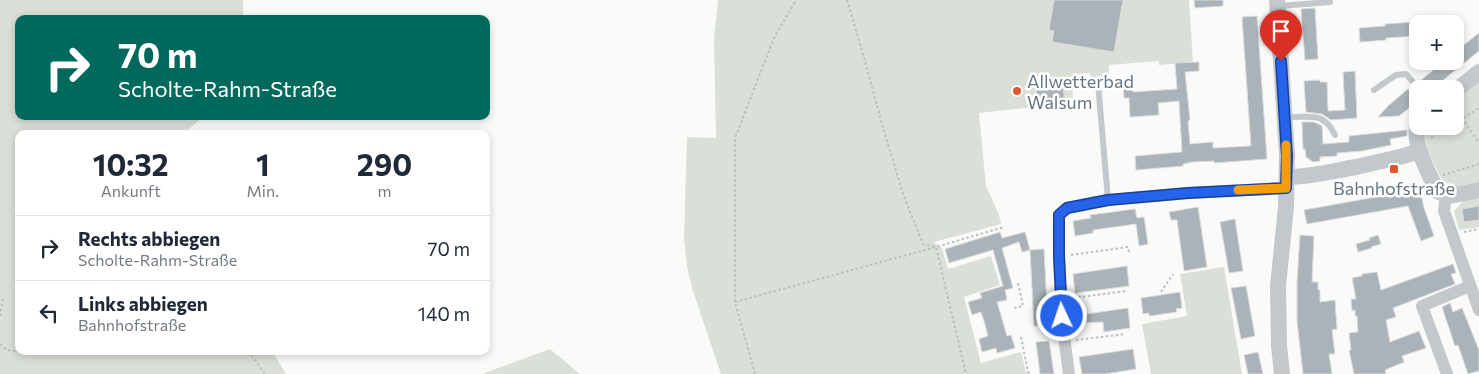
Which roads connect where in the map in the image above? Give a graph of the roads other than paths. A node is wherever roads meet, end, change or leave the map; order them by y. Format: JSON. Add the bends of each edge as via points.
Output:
{"nodes":[{"id":1,"x":1330,"y":2,"type":"dead end"},
{"id":2,"x":1278,"y":3,"type":"edge"},
{"id":3,"x":1479,"y":72,"type":"edge"},
{"id":4,"x":1411,"y":80,"type":"edge"},
{"id":5,"x":1098,"y":84,"type":"dead end"},
{"id":6,"x":1464,"y":84,"type":"edge"},
{"id":7,"x":1374,"y":90,"type":"dead end"},
{"id":8,"x":1285,"y":116,"type":"junction"},
{"id":9,"x":1334,"y":135,"type":"dead end"},
{"id":10,"x":1417,"y":135,"type":"edge"},
{"id":11,"x":1419,"y":148,"type":"junction"},
{"id":12,"x":1287,"y":183,"type":"junction"},
{"id":13,"x":1479,"y":190,"type":"edge"},
{"id":14,"x":1446,"y":195,"type":"junction"},
{"id":15,"x":1108,"y":200,"type":"junction"},
{"id":16,"x":1470,"y":286,"type":"junction"},
{"id":17,"x":1479,"y":310,"type":"edge"},
{"id":18,"x":1069,"y":374,"type":"edge"},
{"id":19,"x":1282,"y":374,"type":"edge"},
{"id":20,"x":1447,"y":374,"type":"edge"}],
"edges":[{"from":1,"to":2,"type":"lane"},
{"from":2,"to":8,"type":"street"},
{"from":3,"to":6,"type":"street"},
{"from":4,"to":7,"type":"lane","via":[[1406,74],[1396,75]]},
{"from":5,"to":15,"type":"lane"},
{"from":8,"to":9,"type":"lane","via":[[1320,117],[1330,125]]},
{"from":8,"to":12,"type":"street"},
{"from":10,"to":11,"type":"street"},
{"from":11,"to":12,"type":"street","via":[[1403,157],[1300,177]]},
{"from":11,"to":14,"type":"street","via":[[1437,191]]},
{"from":12,"to":15,"type":"street"},
{"from":12,"to":19,"type":"street","via":[[1278,286]]},
{"from":13,"to":14,"type":"street"},
{"from":14,"to":16,"type":"street","via":[[1444,211]]},
{"from":15,"to":18,"type":"street","via":[[1067,208],[1059,215],[1061,300]]},
{"from":16,"to":17,"type":"street"},
{"from":16,"to":20,"type":"street","via":[[1422,306]]}]}
